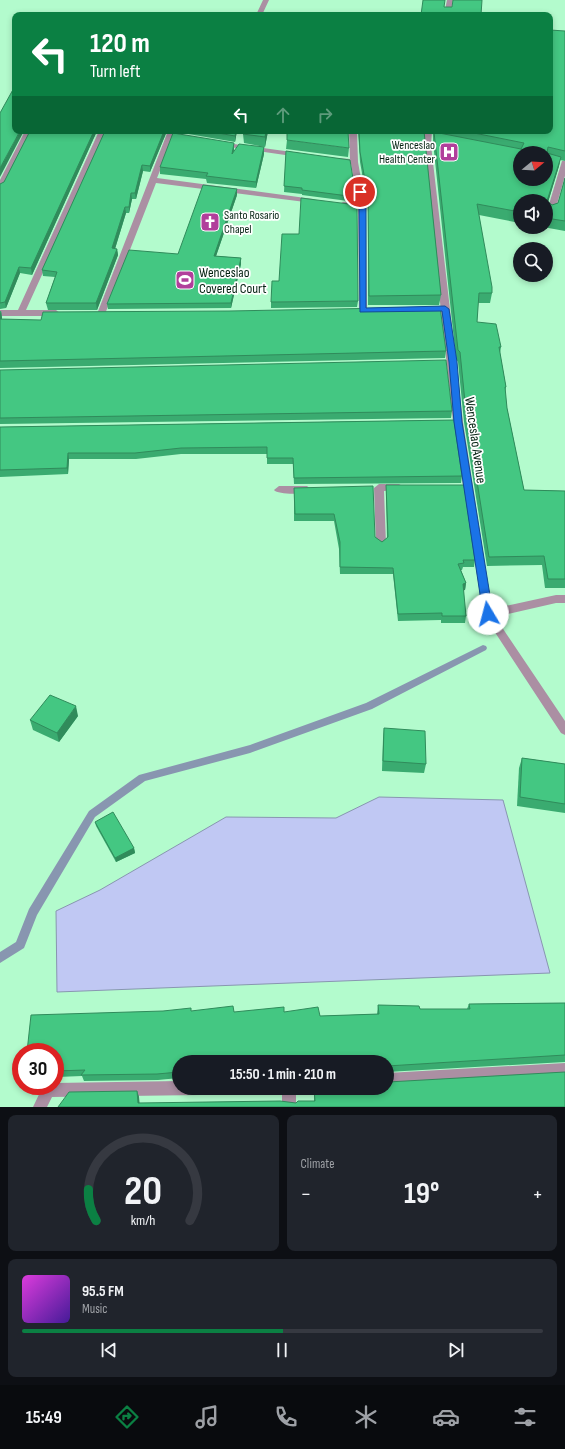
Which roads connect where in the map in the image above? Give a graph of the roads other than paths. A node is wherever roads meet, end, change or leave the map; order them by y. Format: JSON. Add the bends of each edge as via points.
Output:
{"nodes":[{"id":1,"x":266,"y":0,"type":"edge"},
{"id":2,"x":450,"y":0,"type":"edge"},
{"id":3,"x":260,"y":12,"type":"edge"},
{"id":4,"x":448,"y":12,"type":"edge"},
{"id":5,"x":27,"y":134,"type":"edge"},
{"id":6,"x":102,"y":134,"type":"edge"},
{"id":7,"x":174,"y":134,"type":"edge"},
{"id":8,"x":353,"y":134,"type":"edge"},
{"id":9,"x":427,"y":135,"type":"edge"},
{"id":10,"x":216,"y":143,"type":"edge"},
{"id":11,"x":308,"y":156,"type":"edge"},
{"id":12,"x":331,"y":159,"type":"edge"},
{"id":13,"x":354,"y":162,"type":"junction"},
{"id":14,"x":563,"y":163,"type":"edge"},
{"id":15,"x":153,"y":180,"type":"junction"},
{"id":16,"x":0,"y":186,"type":"edge"},
{"id":17,"x":553,"y":203,"type":"edge"},
{"id":18,"x":362,"y":207,"type":"junction"},
{"id":19,"x":363,"y":310,"type":"edge"},
{"id":20,"x":21,"y":312,"type":"junction"},
{"id":21,"x":0,"y":313,"type":"edge"},
{"id":22,"x":65,"y":313,"type":"edge"},
{"id":23,"x":101,"y":314,"type":"edge"},
{"id":24,"x":409,"y":487,"type":"edge"},
{"id":25,"x":317,"y":489,"type":"edge"},
{"id":26,"x":279,"y":490,"type":"dead end"},
{"id":27,"x":381,"y":544,"type":"edge"},
{"id":28,"x":565,"y":599,"type":"edge"},
{"id":29,"x":488,"y":614,"type":"junction"},
{"id":30,"x":565,"y":730,"type":"edge"},
{"id":31,"x":565,"y":1070,"type":"edge"},
{"id":32,"x":394,"y":1080,"type":"edge"},
{"id":33,"x":172,"y":1088,"type":"edge"},
{"id":34,"x":289,"y":1095,"type":"edge"},
{"id":35,"x":40,"y":1107,"type":"edge"},
{"id":36,"x":289,"y":1107,"type":"edge"}],
"edges":[{"from":1,"to":3,"type":"street"},
{"from":2,"to":4,"type":"street"},
{"from":5,"to":16,"type":"street"},
{"from":6,"to":20,"type":"street"},
{"from":7,"to":15,"type":"street"},
{"from":8,"to":13,"type":"street"},
{"from":9,"to":29,"type":"street","name":"Wenceslao Avenue","via":[[441,309],[454,422]]},
{"from":10,"to":11,"type":"street"},
{"from":12,"to":13,"type":"street"},
{"from":13,"to":18,"type":"street"},
{"from":14,"to":17,"type":"street"},
{"from":15,"to":18,"type":"street"},
{"from":15,"to":23,"type":"street"},
{"from":18,"to":19,"type":"street"},
{"from":20,"to":21,"type":"street"},
{"from":20,"to":22,"type":"street"},
{"from":24,"to":27,"type":"street","via":[[375,488]]},
{"from":25,"to":26,"type":"street"},
{"from":28,"to":29,"type":"street"},
{"from":29,"to":30,"type":"street","name":"Wenceslao Avenue"},
{"from":31,"to":32,"type":"street"},
{"from":33,"to":35,"type":"street","via":[[48,1090]]},
{"from":34,"to":36,"type":"street"}]}
